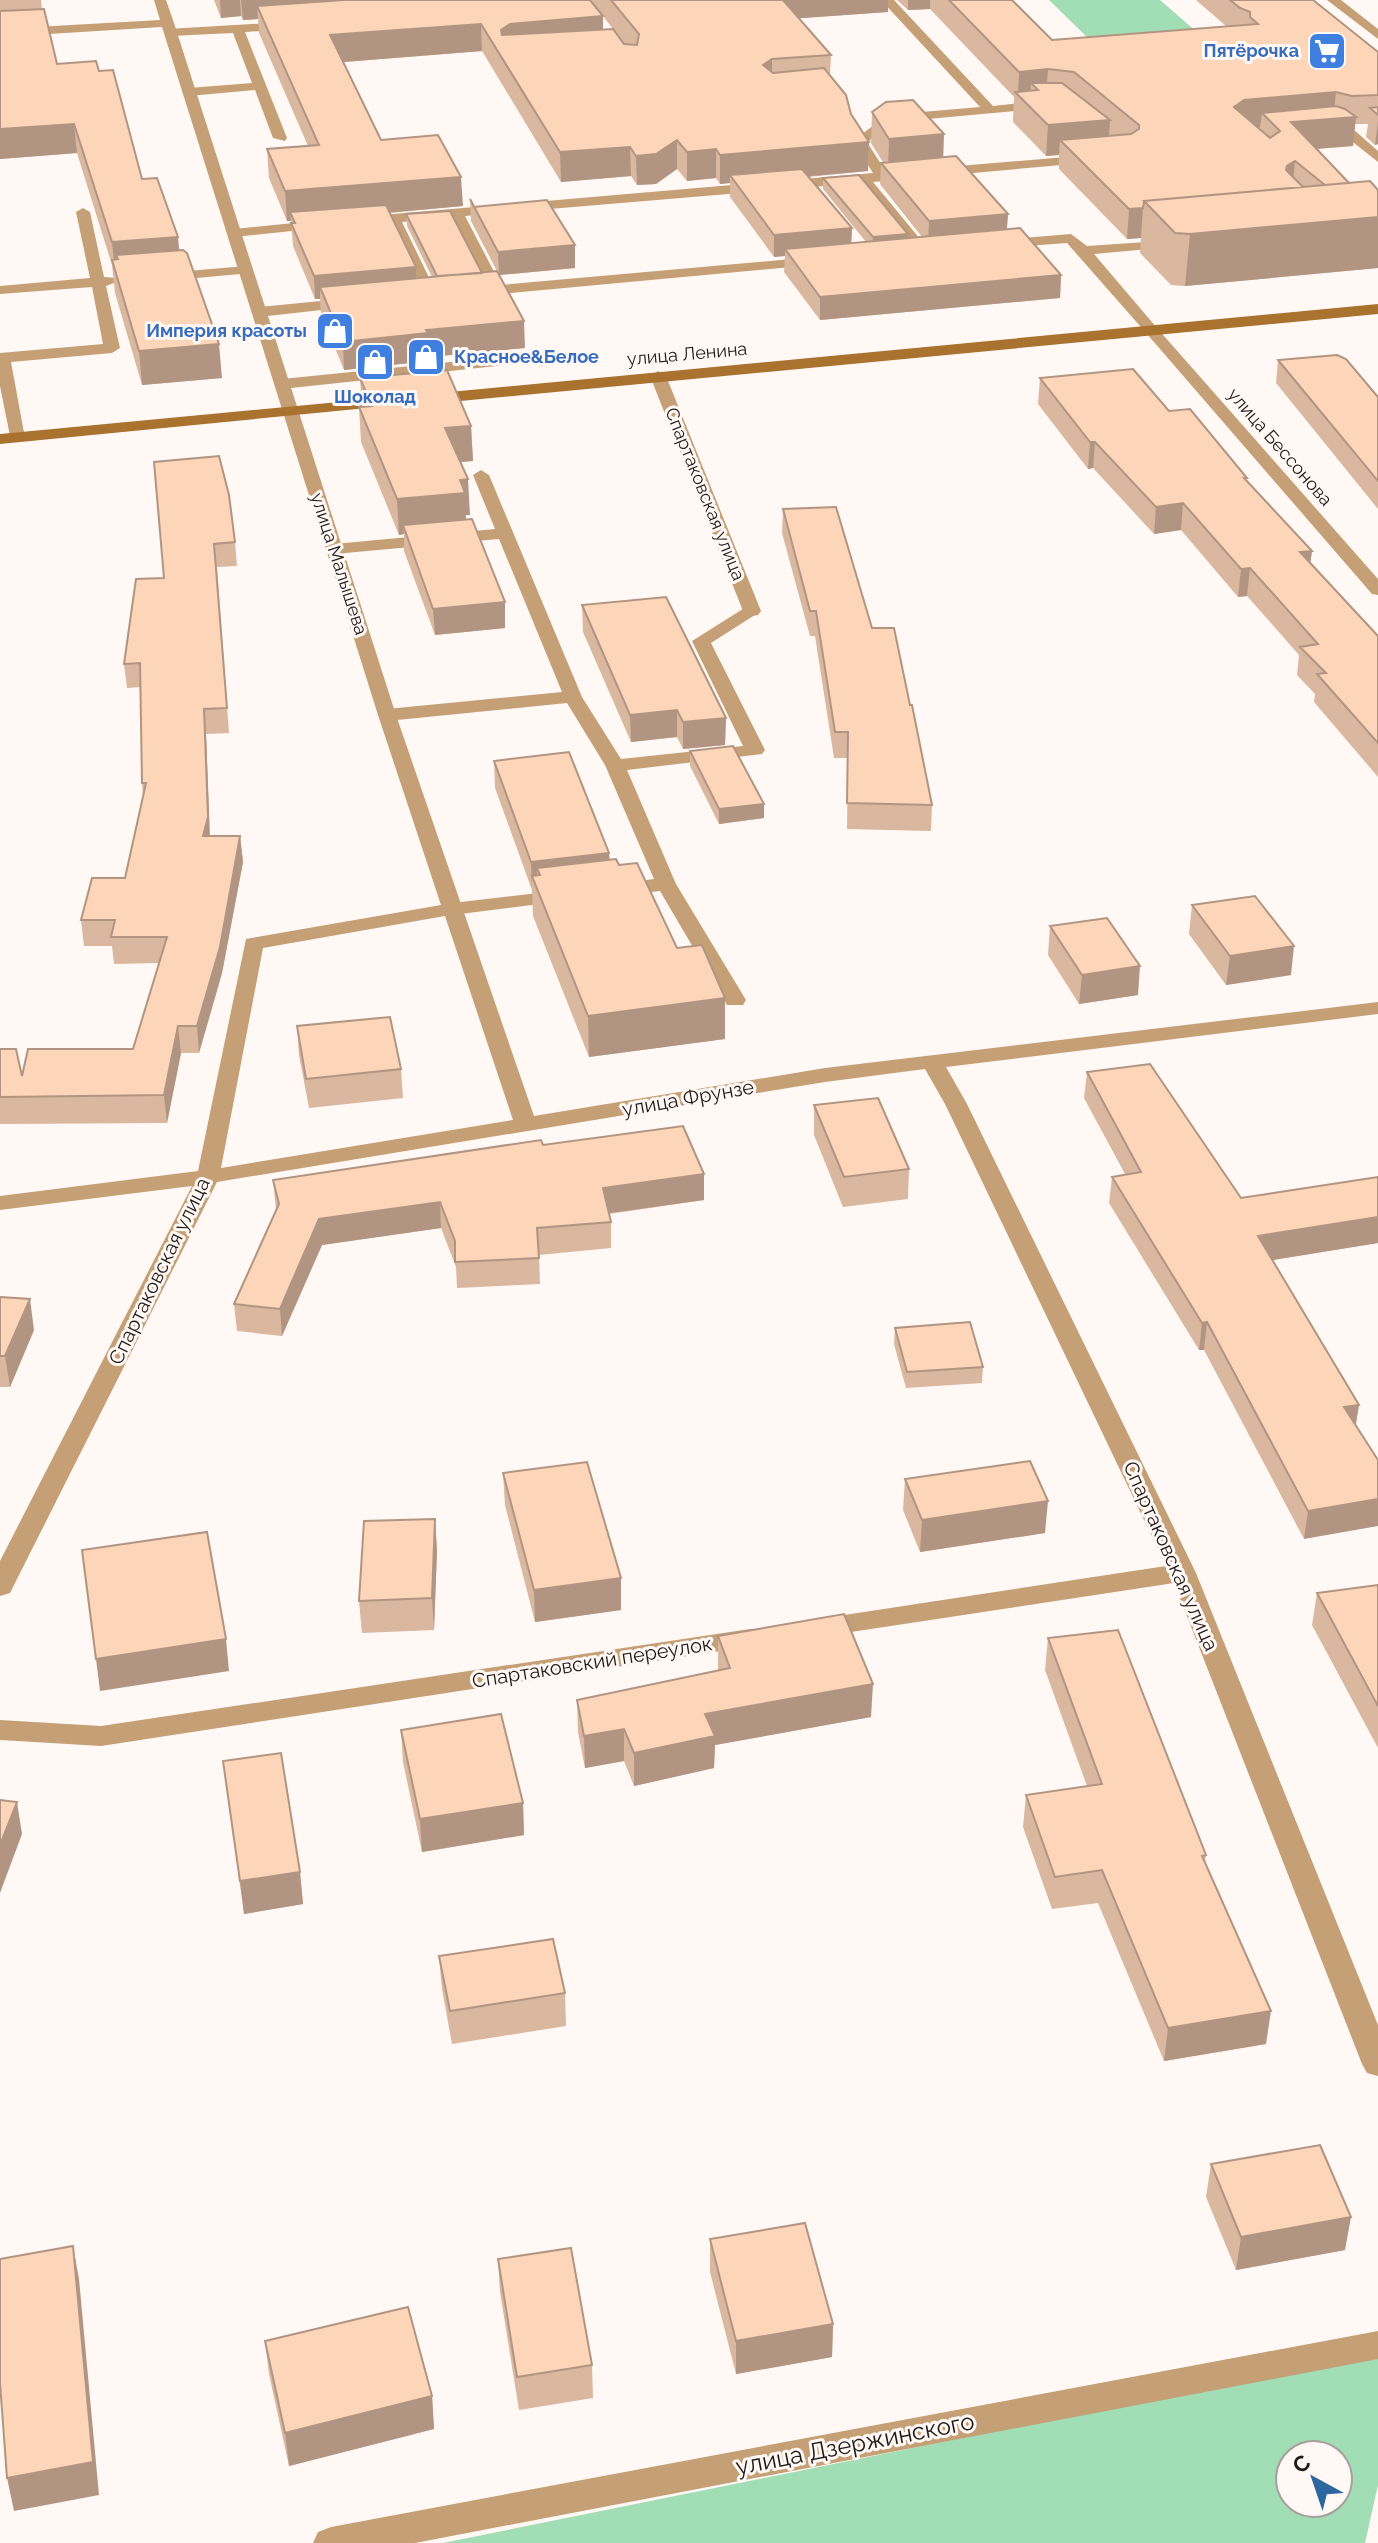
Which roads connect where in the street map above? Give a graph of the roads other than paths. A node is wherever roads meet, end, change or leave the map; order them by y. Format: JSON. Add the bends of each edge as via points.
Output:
{"nodes":[{"id":1,"x":160,"y":0,"type":"edge"},
{"id":2,"x":887,"y":0,"type":"edge"},
{"id":3,"x":1333,"y":0,"type":"edge"},
{"id":4,"x":301,"y":25,"type":"edge"},
{"id":5,"x":169,"y":28,"type":"junction"},
{"id":6,"x":238,"y":29,"type":"junction"},
{"id":7,"x":0,"y":33,"type":"edge"},
{"id":8,"x":1378,"y":35,"type":"edge"},
{"id":9,"x":260,"y":86,"type":"junction"},
{"id":10,"x":189,"y":92,"type":"junction"},
{"id":11,"x":1065,"y":106,"type":"edge"},
{"id":12,"x":990,"y":110,"type":"junction"},
{"id":13,"x":855,"y":121,"type":"edge"},
{"id":14,"x":1318,"y":129,"type":"edge"},
{"id":15,"x":280,"y":138,"type":"dead end"},
{"id":16,"x":860,"y":141,"type":"junction"},
{"id":17,"x":1113,"y":157,"type":"edge"},
{"id":18,"x":1378,"y":158,"type":"edge"},
{"id":19,"x":882,"y":177,"type":"junction"},
{"id":20,"x":864,"y":179,"type":"junction"},
{"id":21,"x":83,"y":212,"type":"dead end"},
{"id":22,"x":456,"y":213,"type":"junction"},
{"id":23,"x":393,"y":218,"type":"junction"},
{"id":24,"x":234,"y":233,"type":"junction"},
{"id":25,"x":1189,"y":241,"type":"edge"},
{"id":26,"x":982,"y":246,"type":"edge"},
{"id":27,"x":923,"y":251,"type":"edge"},
{"id":28,"x":1083,"y":251,"type":"junction"},
{"id":29,"x":836,"y":259,"type":"edge"},
{"id":30,"x":246,"y":270,"type":"junction"},
{"id":31,"x":154,"y":278,"type":"edge"},
{"id":32,"x":126,"y":280,"type":"edge"},
{"id":33,"x":98,"y":282,"type":"junction"},
{"id":34,"x":0,"y":290,"type":"edge"},
{"id":35,"x":496,"y":290,"type":"junction"},
{"id":36,"x":370,"y":301,"type":"edge"},
{"id":37,"x":1378,"y":309,"type":"edge"},
{"id":38,"x":259,"y":312,"type":"junction"},
{"id":39,"x":1152,"y":331,"type":"junction"},
{"id":40,"x":1,"y":358,"type":"edge"},
{"id":41,"x":500,"y":362,"type":"dead end"},
{"id":42,"x":658,"y":376,"type":"junction"},
{"id":43,"x":282,"y":384,"type":"junction"},
{"id":44,"x":291,"y":413,"type":"junction"},
{"id":45,"x":9,"y":438,"type":"edge"},
{"id":46,"x":481,"y":475,"type":"dead end"},
{"id":47,"x":505,"y":533,"type":"junction"},
{"id":48,"x":334,"y":549,"type":"junction"},
{"id":49,"x":1378,"y":590,"type":"edge"},
{"id":50,"x":573,"y":697,"type":"junction"},
{"id":51,"x":387,"y":715,"type":"junction"},
{"id":52,"x":615,"y":765,"type":"junction"},
{"id":53,"x":666,"y":884,"type":"junction"},
{"id":54,"x":452,"y":909,"type":"junction"},
{"id":55,"x":735,"y":1000,"type":"dead end"},
{"id":56,"x":1378,"y":1008,"type":"edge"},
{"id":57,"x":932,"y":1062,"type":"junction"},
{"id":58,"x":526,"y":1125,"type":"junction"},
{"id":59,"x":208,"y":1177,"type":"junction"},
{"id":60,"x":0,"y":1203,"type":"edge"},
{"id":61,"x":1183,"y":1573,"type":"junction"},
{"id":62,"x":0,"y":1587,"type":"edge"},
{"id":63,"x":0,"y":1730,"type":"edge"},
{"id":64,"x":1378,"y":2064,"type":"edge"},
{"id":65,"x":1378,"y":2345,"type":"edge"},
{"id":66,"x":331,"y":2543,"type":"edge"}],
"edges":[{"from":1,"to":5,"type":"street","name":"улица Малышева"},
{"from":2,"to":12,"type":"street"},
{"from":3,"to":8,"type":"street"},
{"from":4,"to":6,"type":"street"},
{"from":5,"to":6,"type":"street"},
{"from":5,"to":7,"type":"street"},
{"from":5,"to":10,"type":"street","name":"улица Малышева"},
{"from":6,"to":9,"type":"street"},
{"from":9,"to":10,"type":"street"},
{"from":9,"to":15,"type":"street"},
{"from":10,"to":24,"type":"street","name":"улица Малышева"},
{"from":11,"to":12,"type":"street"},
{"from":12,"to":16,"type":"street","via":[[892,118]]},
{"from":13,"to":16,"type":"street"},
{"from":14,"to":18,"type":"street","via":[[1356,131]]},
{"from":16,"to":19,"type":"street"},
{"from":17,"to":19,"type":"street"},
{"from":19,"to":20,"type":"street"},
{"from":20,"to":22,"type":"street","via":[[812,190]]},
{"from":20,"to":27,"type":"street"},
{"from":21,"to":33,"type":"street"},
{"from":22,"to":23,"type":"street"},
{"from":22,"to":35,"type":"street"},
{"from":23,"to":24,"type":"street"},
{"from":23,"to":35,"type":"street","via":[[437,295]]},
{"from":24,"to":30,"type":"street","name":"улица Малышева"},
{"from":25,"to":28,"type":"street"},
{"from":26,"to":28,"type":"street","via":[[1071,238]]},
{"from":28,"to":39,"type":"street","name":"улица Бессонова"},
{"from":29,"to":35,"type":"street"},
{"from":30,"to":31,"type":"street"},
{"from":30,"to":38,"type":"street","name":"улица Малышева"},
{"from":32,"to":33,"type":"street"},
{"from":33,"to":34,"type":"street"},
{"from":33,"to":40,"type":"street","via":[[112,348]]},
{"from":36,"to":38,"type":"street"},
{"from":37,"to":39,"type":"main road","name":"улица Ленина"},
{"from":38,"to":43,"type":"street","name":"улица Малышева"},
{"from":39,"to":42,"type":"main road","name":"улица Ленина"},
{"from":39,"to":49,"type":"street","name":"улица Бессонова"},
{"from":40,"to":45,"type":"street"},
{"from":41,"to":43,"type":"street"},
{"from":42,"to":44,"type":"main road","name":"улица Ленина"},
{"from":42,"to":52,"type":"street","name":"Спартаковская улица","via":[[752,611],[701,641],[755,750]]},
{"from":43,"to":44,"type":"street","name":"улица Малышева"},
{"from":44,"to":45,"type":"main road","name":"улица Ленина"},
{"from":44,"to":48,"type":"street","name":"улица Малышева"},
{"from":46,"to":47,"type":"street"},
{"from":47,"to":48,"type":"street"},
{"from":47,"to":50,"type":"street"},
{"from":48,"to":51,"type":"street","name":"улица Малышева"},
{"from":50,"to":51,"type":"street"},
{"from":50,"to":52,"type":"street"},
{"from":51,"to":54,"type":"street","name":"улица Малышева"},
{"from":52,"to":53,"type":"street"},
{"from":53,"to":54,"type":"street"},
{"from":53,"to":55,"type":"street"},
{"from":54,"to":58,"type":"street","name":"улица Малышева"},
{"from":54,"to":59,"type":"street","name":"Спартаковская улица","via":[[253,943]]},
{"from":56,"to":57,"type":"street","name":"улица Фрунзе"},
{"from":57,"to":58,"type":"street","name":"улица Фрунзе"},
{"from":57,"to":61,"type":"street","name":"Спартаковская улица"},
{"from":58,"to":59,"type":"street","name":"улица Фрунзе"},
{"from":59,"to":60,"type":"street","name":"улица Фрунзе"},
{"from":59,"to":62,"type":"street","name":"Спартаковская улица"},
{"from":61,"to":63,"type":"street","name":"Спартаковский переулок","via":[[101,1736]]},
{"from":61,"to":64,"type":"street","name":"Спартаковская улица"},
{"from":65,"to":66,"type":"street","name":"улица Дзержинского"}]}
